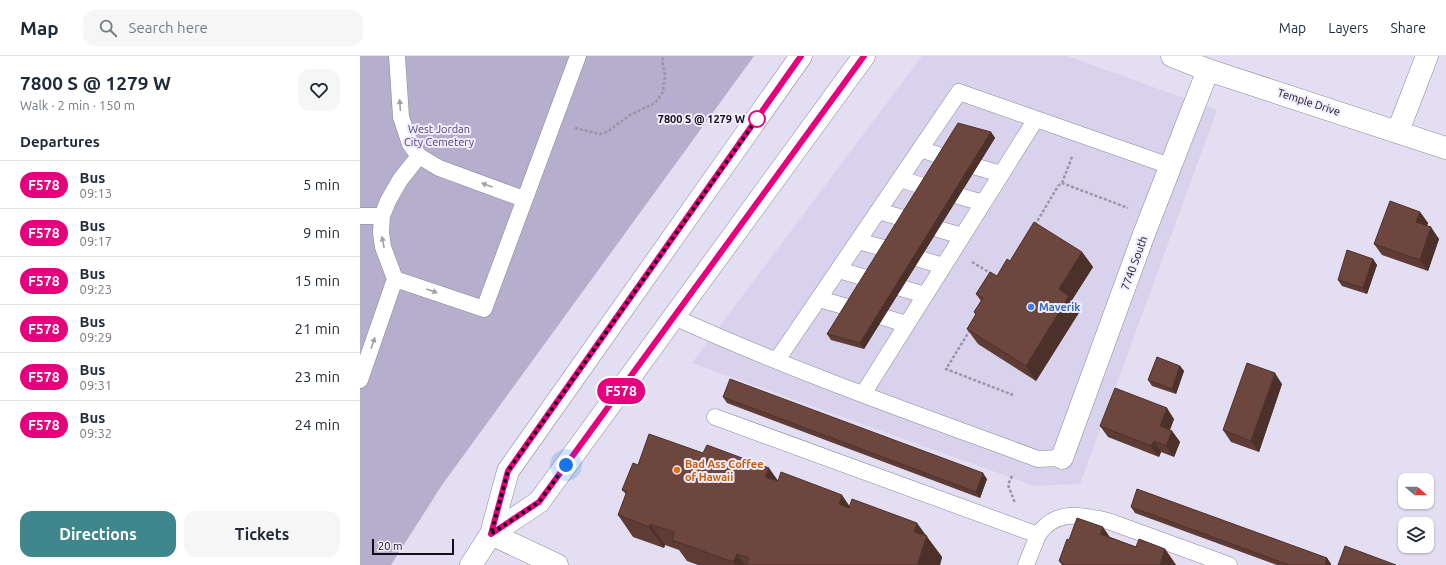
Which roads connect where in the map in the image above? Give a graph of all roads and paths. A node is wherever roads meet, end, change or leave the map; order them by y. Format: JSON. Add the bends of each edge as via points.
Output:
{"nodes":[{"id":1,"x":397,"y":56,"type":"edge"},
{"id":2,"x":578,"y":56,"type":"edge"},
{"id":3,"x":664,"y":56,"type":"edge"},
{"id":4,"x":801,"y":56,"type":"edge"},
{"id":5,"x":864,"y":56,"type":"edge"},
{"id":6,"x":1172,"y":56,"type":"edge"},
{"id":7,"x":1428,"y":56,"type":"edge"},
{"id":8,"x":1208,"y":70,"type":"junction"},
{"id":9,"x":1036,"y":119,"type":"junction"},
{"id":10,"x":568,"y":127,"type":"dead end"},
{"id":11,"x":1398,"y":131,"type":"junction"},
{"id":12,"x":1446,"y":148,"type":"edge"},
{"id":13,"x":920,"y":149,"type":"junction"},
{"id":14,"x":419,"y":156,"type":"junction"},
{"id":15,"x":944,"y":157,"type":"edge"},
{"id":16,"x":1072,"y":157,"type":"dead end"},
{"id":17,"x":1170,"y":166,"type":"junction"},
{"id":18,"x":977,"y":167,"type":"dead end"},
{"id":19,"x":1001,"y":174,"type":"junction"},
{"id":20,"x":900,"y":179,"type":"junction"},
{"id":21,"x":1062,"y":183,"type":"junction"},
{"id":22,"x":926,"y":187,"type":"edge"},
{"id":23,"x":959,"y":196,"type":"dead end"},
{"id":24,"x":524,"y":199,"type":"junction"},
{"id":25,"x":983,"y":203,"type":"junction"},
{"id":26,"x":1130,"y":208,"type":"dead end"},
{"id":27,"x":878,"y":211,"type":"junction"},
{"id":28,"x":360,"y":216,"type":"edge"},
{"id":29,"x":382,"y":216,"type":"junction"},
{"id":30,"x":906,"y":219,"type":"edge"},
{"id":31,"x":1034,"y":226,"type":"edge"},
{"id":32,"x":938,"y":229,"type":"dead end"},
{"id":33,"x":962,"y":236,"type":"junction"},
{"id":34,"x":858,"y":241,"type":"junction"},
{"id":35,"x":887,"y":249,"type":"edge"},
{"id":36,"x":952,"y":251,"type":"junction"},
{"id":37,"x":920,"y":259,"type":"dead end"},
{"id":38,"x":943,"y":266,"type":"junction"},
{"id":39,"x":839,"y":270,"type":"junction"},
{"id":40,"x":996,"y":276,"type":"edge"},
{"id":41,"x":395,"y":279,"type":"junction"},
{"id":42,"x":868,"y":279,"type":"edge"},
{"id":43,"x":901,"y":288,"type":"dead end"},
{"id":44,"x":925,"y":295,"type":"junction"},
{"id":45,"x":820,"y":298,"type":"junction"},
{"id":46,"x":851,"y":308,"type":"edge"},
{"id":47,"x":674,"y":317,"type":"junction"},
{"id":48,"x":884,"y":317,"type":"dead end"},
{"id":49,"x":906,"y":324,"type":"junction"},
{"id":50,"x":970,"y":330,"type":"edge"},
{"id":51,"x":777,"y":360,"type":"junction"},
{"id":52,"x":360,"y":380,"type":"edge"},
{"id":53,"x":863,"y":394,"type":"junction"},
{"id":54,"x":1013,"y":395,"type":"dead end"},
{"id":55,"x":715,"y":417,"type":"dead end"},
{"id":56,"x":1062,"y":458,"type":"joint"},
{"id":57,"x":1012,"y":476,"type":"dead end"},
{"id":58,"x":1016,"y":507,"type":"dead end"},
{"id":59,"x":491,"y":534,"type":"junction"},
{"id":60,"x":1038,"y":535,"type":"junction"},
{"id":61,"x":471,"y":565,"type":"edge"},
{"id":62,"x":557,"y":565,"type":"edge"},
{"id":63,"x":1026,"y":565,"type":"edge"},
{"id":64,"x":1229,"y":565,"type":"edge"}],
"edges":[{"from":14,"to":1,"type":"lane","one_way":true,"via":[[410,144],[401,117]]},
{"from":2,"to":24,"type":"lane"},
{"from":3,"to":10,"type":"path","via":[[663,92],[655,103],[600,134]]},
{"from":4,"to":59,"type":"main road","via":[[508,471]]},
{"from":5,"to":47,"type":"main road"},
{"from":6,"to":8,"type":"main road","name":"Temple Drive"},
{"from":7,"to":11,"type":"main road"},
{"from":8,"to":11,"type":"main road","name":"Temple Drive"},
{"from":8,"to":17,"type":"main road","name":"7740 South"},
{"from":9,"to":13,"type":"lane","via":[[959,92]]},
{"from":9,"to":17,"type":"lane"},
{"from":9,"to":19,"type":"lane"},
{"from":11,"to":12,"type":"main road","name":"Temple Drive"},
{"from":13,"to":15,"type":"lane"},
{"from":13,"to":20,"type":"lane"},
{"from":24,"to":14,"type":"lane","one_way":true,"via":[[439,168]]},
{"from":14,"to":29,"type":"lane","via":[[400,180]]},
{"from":16,"to":21,"type":"path"},
{"from":17,"to":56,"type":"main road","name":"7740 South"},
{"from":18,"to":19,"type":"lane"},
{"from":19,"to":25,"type":"lane"},
{"from":20,"to":22,"type":"lane"},
{"from":20,"to":27,"type":"lane"},
{"from":21,"to":26,"type":"path"},
{"from":21,"to":31,"type":"path"},
{"from":23,"to":25,"type":"lane"},
{"from":41,"to":24,"type":"lane","one_way":true,"via":[[484,309]]},
{"from":25,"to":33,"type":"lane"},
{"from":27,"to":30,"type":"lane"},
{"from":27,"to":34,"type":"lane"},
{"from":28,"to":29,"type":"lane"},
{"from":41,"to":29,"type":"lane","one_way":true,"via":[[383,247]]},
{"from":32,"to":33,"type":"lane"},
{"from":33,"to":36,"type":"lane"},
{"from":34,"to":35,"type":"lane"},
{"from":34,"to":39,"type":"lane"},
{"from":36,"to":38,"type":"lane"},
{"from":36,"to":40,"type":"path"},
{"from":37,"to":38,"type":"lane"},
{"from":38,"to":44,"type":"lane"},
{"from":39,"to":42,"type":"lane"},
{"from":39,"to":45,"type":"lane"},
{"from":52,"to":41,"type":"lane","one_way":true},
{"from":43,"to":44,"type":"lane"},
{"from":44,"to":49,"type":"lane"},
{"from":45,"to":46,"type":"lane"},
{"from":45,"to":51,"type":"lane"},
{"from":47,"to":51,"type":"lane"},
{"from":47,"to":59,"type":"main road","via":[[539,502]]},
{"from":48,"to":49,"type":"lane"},
{"from":49,"to":53,"type":"lane"},
{"from":50,"to":54,"type":"path","via":[[946,369]]},
{"from":51,"to":53,"type":"lane"},
{"from":53,"to":56,"type":"lane","via":[[1038,459]]},
{"from":55,"to":60,"type":"lane"},
{"from":57,"to":58,"type":"path","via":[[1008,485]]},
{"from":59,"to":61,"type":"main road"},
{"from":59,"to":62,"type":"main road"},
{"from":60,"to":63,"type":"lane"},
{"from":60,"to":64,"type":"lane","via":[[1050,521],[1071,516],[1091,517]]}]}
